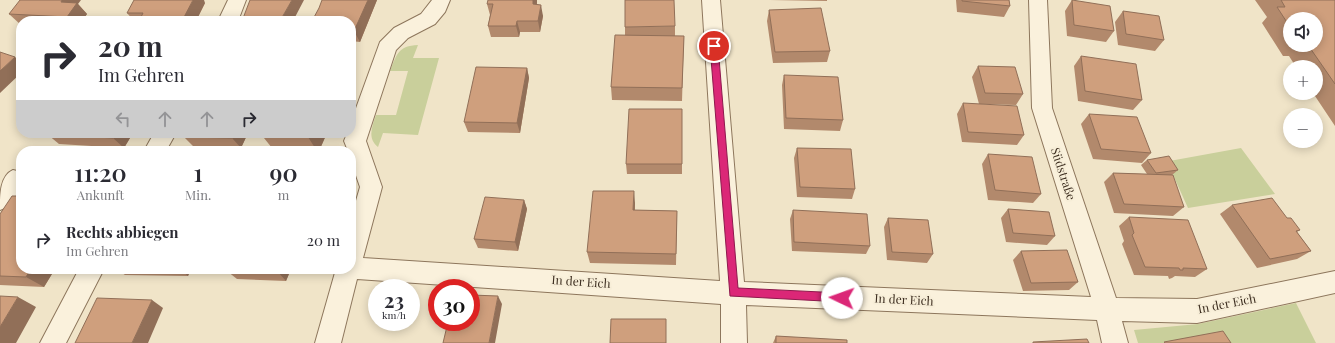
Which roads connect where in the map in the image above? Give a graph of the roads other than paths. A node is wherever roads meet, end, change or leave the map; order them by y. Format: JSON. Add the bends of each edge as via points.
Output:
{"nodes":[{"id":1,"x":237,"y":0,"type":"edge"},
{"id":2,"x":441,"y":0,"type":"edge"},
{"id":3,"x":711,"y":0,"type":"edge"},
{"id":4,"x":1038,"y":0,"type":"edge"},
{"id":5,"x":230,"y":16,"type":"edge"},
{"id":6,"x":355,"y":146,"type":"edge"},
{"id":7,"x":356,"y":151,"type":"edge"},
{"id":8,"x":358,"y":170,"type":"edge"},
{"id":9,"x":11,"y":178,"type":"edge"},
{"id":10,"x":0,"y":200,"type":"edge"},
{"id":11,"x":356,"y":241,"type":"edge"},
{"id":12,"x":356,"y":268,"type":"edge"},
{"id":13,"x":89,"y":274,"type":"edge"},
{"id":14,"x":347,"y":274,"type":"edge"},
{"id":15,"x":1335,"y":282,"type":"edge"},
{"id":16,"x":733,"y":292,"type":"junction"},
{"id":17,"x":1107,"y":310,"type":"junction"},
{"id":18,"x":53,"y":343,"type":"edge"},
{"id":19,"x":328,"y":343,"type":"edge"},
{"id":20,"x":734,"y":343,"type":"edge"},
{"id":21,"x":1115,"y":343,"type":"edge"}],
"edges":[{"from":1,"to":5,"type":"street"},
{"from":2,"to":6,"type":"street","via":[[428,19],[401,33],[387,47]]},
{"from":3,"to":16,"type":"street"},
{"from":4,"to":17,"type":"street","name":"Südstraße","via":[[1042,108]]},
{"from":7,"to":8,"type":"street"},
{"from":8,"to":11,"type":"street","via":[[371,187]]},
{"from":9,"to":10,"type":"street"},
{"from":12,"to":16,"type":"street","name":"In der Eich"},
{"from":13,"to":18,"type":"street"},
{"from":14,"to":19,"type":"street"},
{"from":15,"to":17,"type":"street","name":"In der Eich","via":[[1197,311]]},
{"from":16,"to":17,"type":"street","name":"In der Eich"},
{"from":16,"to":20,"type":"street"},
{"from":17,"to":21,"type":"street","name":"Südstraße"}]}
